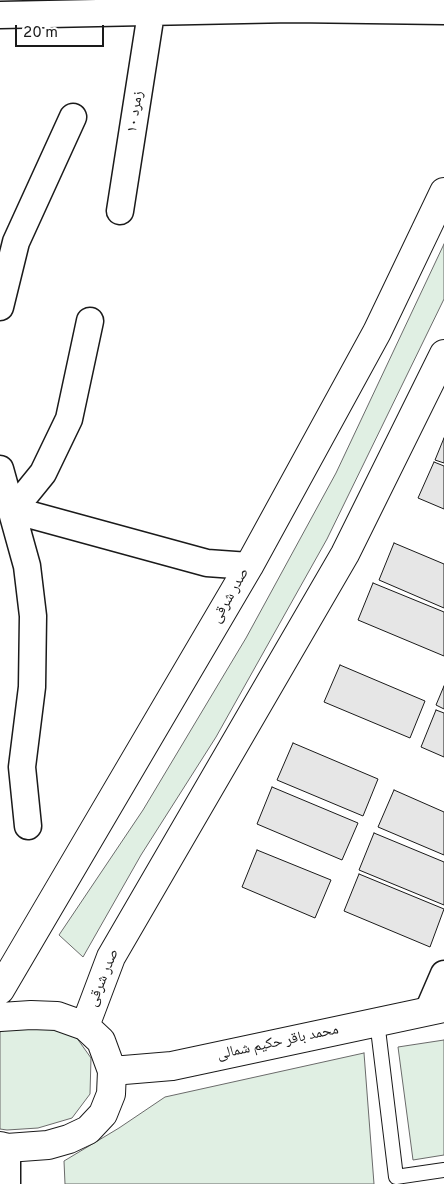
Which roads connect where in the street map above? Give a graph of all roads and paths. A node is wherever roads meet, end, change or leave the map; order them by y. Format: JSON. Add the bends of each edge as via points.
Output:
{"nodes":[{"id":1,"x":292,"y":5,"type":"edge"},
{"id":2,"x":444,"y":11,"type":"edge"},
{"id":3,"x":151,"y":13,"type":"junction"},
{"id":4,"x":0,"y":15,"type":"edge"},
{"id":5,"x":74,"y":117,"type":"dead end"},
{"id":6,"x":444,"y":192,"type":"edge"},
{"id":7,"x":120,"y":211,"type":"dead end"},
{"id":8,"x":0,"y":307,"type":"edge"},
{"id":9,"x":90,"y":321,"type":"dead end"},
{"id":10,"x":444,"y":354,"type":"edge"},
{"id":11,"x":0,"y":469,"type":"edge"},
{"id":12,"x":13,"y":510,"type":"junction"},
{"id":13,"x":249,"y":566,"type":"junction"},
{"id":14,"x":28,"y":826,"type":"dead end"},
{"id":15,"x":444,"y":974,"type":"edge"},
{"id":16,"x":0,"y":990,"type":"edge"},
{"id":17,"x":436,"y":1009,"type":"edge"},
{"id":18,"x":0,"y":1018,"type":"edge"},
{"id":19,"x":377,"y":1021,"type":"junction"},
{"id":20,"x":85,"y":1026,"type":"junction"},
{"id":21,"x":112,"y":1072,"type":"junction"},
{"id":22,"x":3,"y":1147,"type":"edge"},
{"id":23,"x":444,"y":1170,"type":"edge"},
{"id":24,"x":7,"y":1184,"type":"edge"}],
"edges":[{"from":1,"to":2,"type":"street"},
{"from":1,"to":3,"type":"street"},
{"from":3,"to":4,"type":"street"},
{"from":3,"to":7,"type":"street","name":"زمرد ۱۰"},
{"from":5,"to":8,"type":"street","via":[[16,242]]},
{"from":6,"to":13,"type":"street","name":"صدر شرقی","via":[[377,332]]},
{"from":9,"to":12,"type":"street","via":[[69,419],[43,473]]},
{"from":10,"to":20,"type":"street","name":"صدر شرقی","via":[[345,554],[110,957]]},
{"from":11,"to":12,"type":"street"},
{"from":12,"to":13,"type":"street","via":[[207,563]]},
{"from":12,"to":14,"type":"street","via":[[27,566],[33,616],[32,687],[22,767]]},
{"from":13,"to":16,"type":"street","name":"صدر شرقی"},
{"from":15,"to":17,"type":"street"},
{"from":17,"to":19,"type":"street","name":"محمد باقر حکیم شمالی"},
{"from":18,"to":20,"type":"street","via":[[58,1016]]},
{"from":19,"to":21,"type":"street","name":"محمد باقر حکیم شمالی","via":[[172,1066]]},
{"from":19,"to":23,"type":"lane","via":[[396,1177]]},
{"from":20,"to":21,"type":"street","via":[[101,1041]]},
{"from":21,"to":22,"type":"street","via":[[111,1094],[103,1114],[88,1130],[48,1145]]},
{"from":22,"to":24,"type":"street"}]}
